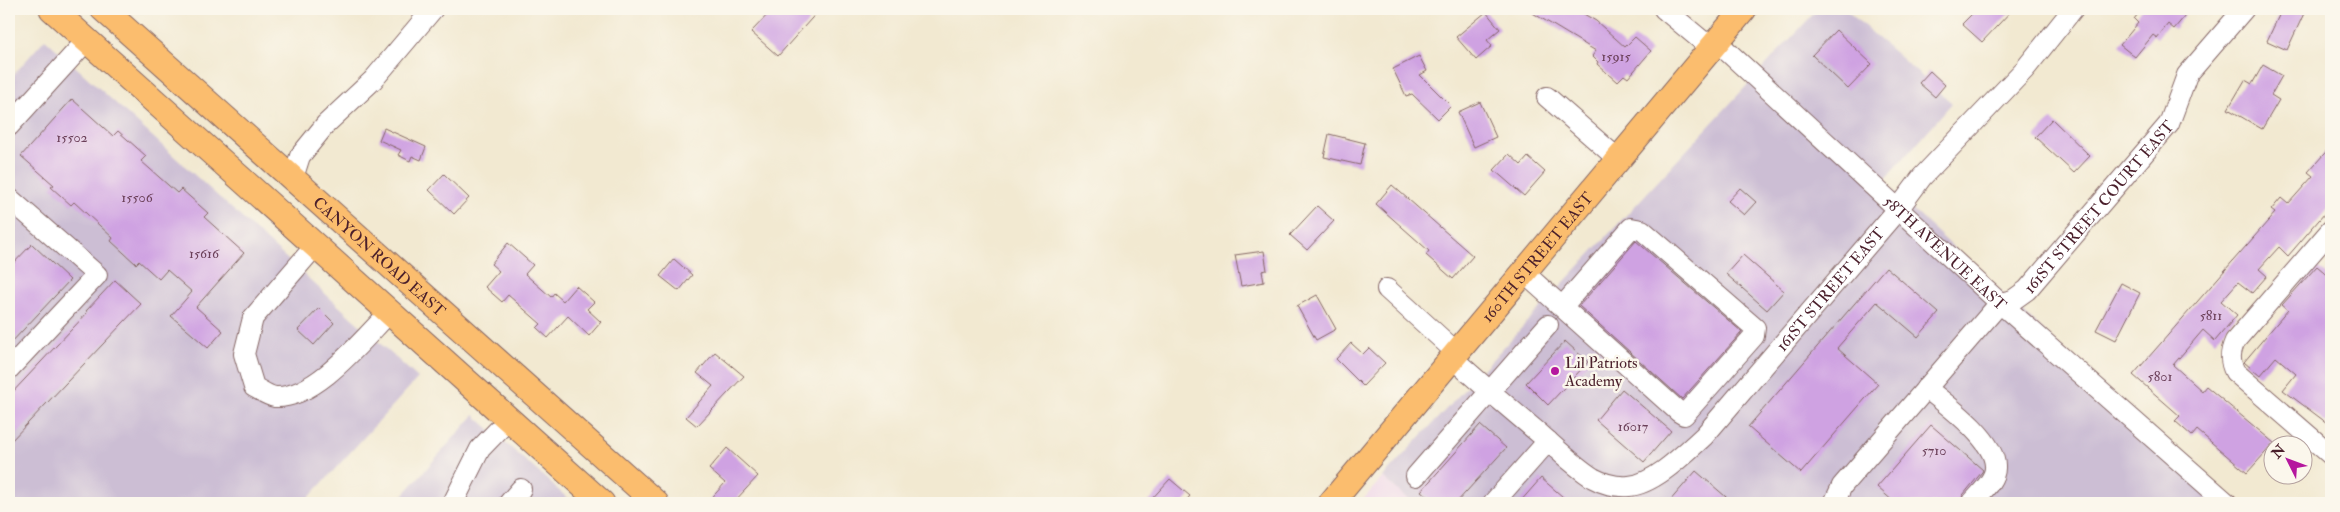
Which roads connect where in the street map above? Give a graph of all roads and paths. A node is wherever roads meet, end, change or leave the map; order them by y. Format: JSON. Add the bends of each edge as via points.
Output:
{"nodes":[{"id":1,"x":52,"y":9,"type":"edge"},
{"id":2,"x":433,"y":9,"type":"edge"},
{"id":3,"x":1664,"y":9,"type":"edge"},
{"id":4,"x":1744,"y":9,"type":"edge"},
{"id":5,"x":2073,"y":9,"type":"edge"},
{"id":6,"x":2244,"y":9,"type":"edge"},
{"id":7,"x":115,"y":12,"type":"edge"},
{"id":8,"x":87,"y":40,"type":"junction"},
{"id":9,"x":1716,"y":41,"type":"junction"},
{"id":10,"x":1547,"y":97,"type":"dead end"},
{"id":11,"x":9,"y":126,"type":"edge"},
{"id":12,"x":1618,"y":159,"type":"junction"},
{"id":13,"x":293,"y":178,"type":"junction"},
{"id":14,"x":9,"y":198,"type":"edge"},
{"id":15,"x":1899,"y":208,"type":"junction"},
{"id":16,"x":2330,"y":235,"type":"edge"},
{"id":17,"x":316,"y":245,"type":"junction"},
{"id":18,"x":1523,"y":272,"type":"junction"},
{"id":19,"x":1387,"y":290,"type":"dead end"},
{"id":20,"x":2000,"y":302,"type":"junction"},
{"id":21,"x":1562,"y":307,"type":"junction"},
{"id":22,"x":390,"y":312,"type":"junction"},
{"id":23,"x":1548,"y":325,"type":"dead end"},
{"id":24,"x":1453,"y":355,"type":"junction"},
{"id":25,"x":9,"y":369,"type":"edge"},
{"id":26,"x":1926,"y":388,"type":"junction"},
{"id":27,"x":1490,"y":392,"type":"junction"},
{"id":28,"x":509,"y":420,"type":"junction"},
{"id":29,"x":1548,"y":441,"type":"junction"},
{"id":30,"x":2331,"y":455,"type":"edge"},
{"id":31,"x":1416,"y":476,"type":"dead end"},
{"id":32,"x":453,"y":503,"type":"edge"},
{"id":33,"x":602,"y":503,"type":"edge"},
{"id":34,"x":656,"y":503,"type":"edge"},
{"id":35,"x":1330,"y":503,"type":"edge"},
{"id":36,"x":1493,"y":503,"type":"edge"},
{"id":37,"x":1834,"y":503,"type":"edge"},
{"id":38,"x":1972,"y":503,"type":"edge"},
{"id":39,"x":2227,"y":503,"type":"edge"}],
"edges":[{"from":1,"to":8,"type":"main road"},
{"from":2,"to":13,"type":"street","via":[[373,80],[300,156]]},
{"from":3,"to":9,"type":"street","name":"58TH AVENUE EAST","via":[[1700,39]]},
{"from":4,"to":9,"type":"main road","name":"160TH STREET EAST"},
{"from":5,"to":15,"type":"street","name":"161ST STREET EAST","via":[[2025,69],[1922,177]]},
{"from":6,"to":20,"type":"street","name":"161ST STREET COURT EAST","via":[[2187,75],[2169,124],[2026,290],[2013,300]]},
{"from":7,"to":13,"type":"main road","name":"CANYON ROAD EAST"},
{"from":8,"to":11,"type":"street"},
{"from":8,"to":17,"type":"main road"},
{"from":9,"to":12,"type":"main road","name":"160TH STREET EAST"},
{"from":9,"to":15,"type":"street","name":"58TH AVENUE EAST"},
{"from":10,"to":12,"type":"street"},
{"from":12,"to":18,"type":"main road","name":"160TH STREET EAST"},
{"from":13,"to":34,"type":"main road","name":"CANYON ROAD EAST"},
{"from":14,"to":25,"type":"street","via":[[97,275]]},
{"from":15,"to":20,"type":"street","name":"58TH AVENUE EAST"},
{"from":15,"to":29,"type":"street","name":"161ST STREET EAST","via":[[1704,436],[1673,464],[1632,486],[1609,485],[1593,478]]},
{"from":16,"to":30,"type":"street","via":[[2236,340],[2230,364],[2235,372]]},
{"from":17,"to":22,"type":"main road"},
{"from":17,"to":22,"type":"street","via":[[253,318],[244,354],[254,387],[273,397],[295,394],[327,375]]},
{"from":18,"to":21,"type":"street"},
{"from":18,"to":24,"type":"main road","name":"160TH STREET EAST"},
{"from":19,"to":24,"type":"street"},
{"from":20,"to":26,"type":"street","name":"161ST STREET COURT EAST"},
{"from":20,"to":39,"type":"street","name":"58TH AVENUE EAST"},
{"from":21,"to":21,"type":"street","via":[[1684,415],[1754,336],[1755,328],[1636,228],[1631,228]]},
{"from":22,"to":28,"type":"main road"},
{"from":23,"to":27,"type":"street"},
{"from":24,"to":27,"type":"street"},
{"from":24,"to":35,"type":"main road","name":"160TH STREET EAST"},
{"from":26,"to":37,"type":"street","name":"161ST STREET COURT EAST","via":[[1842,486]]},
{"from":26,"to":38,"type":"street","via":[[1957,413],[1992,451],[1996,468],[1993,478]]},
{"from":27,"to":29,"type":"street"},
{"from":27,"to":31,"type":"street"},
{"from":28,"to":32,"type":"street","via":[[480,449]]},
{"from":28,"to":33,"type":"main road"},
{"from":29,"to":36,"type":"street"}]}
